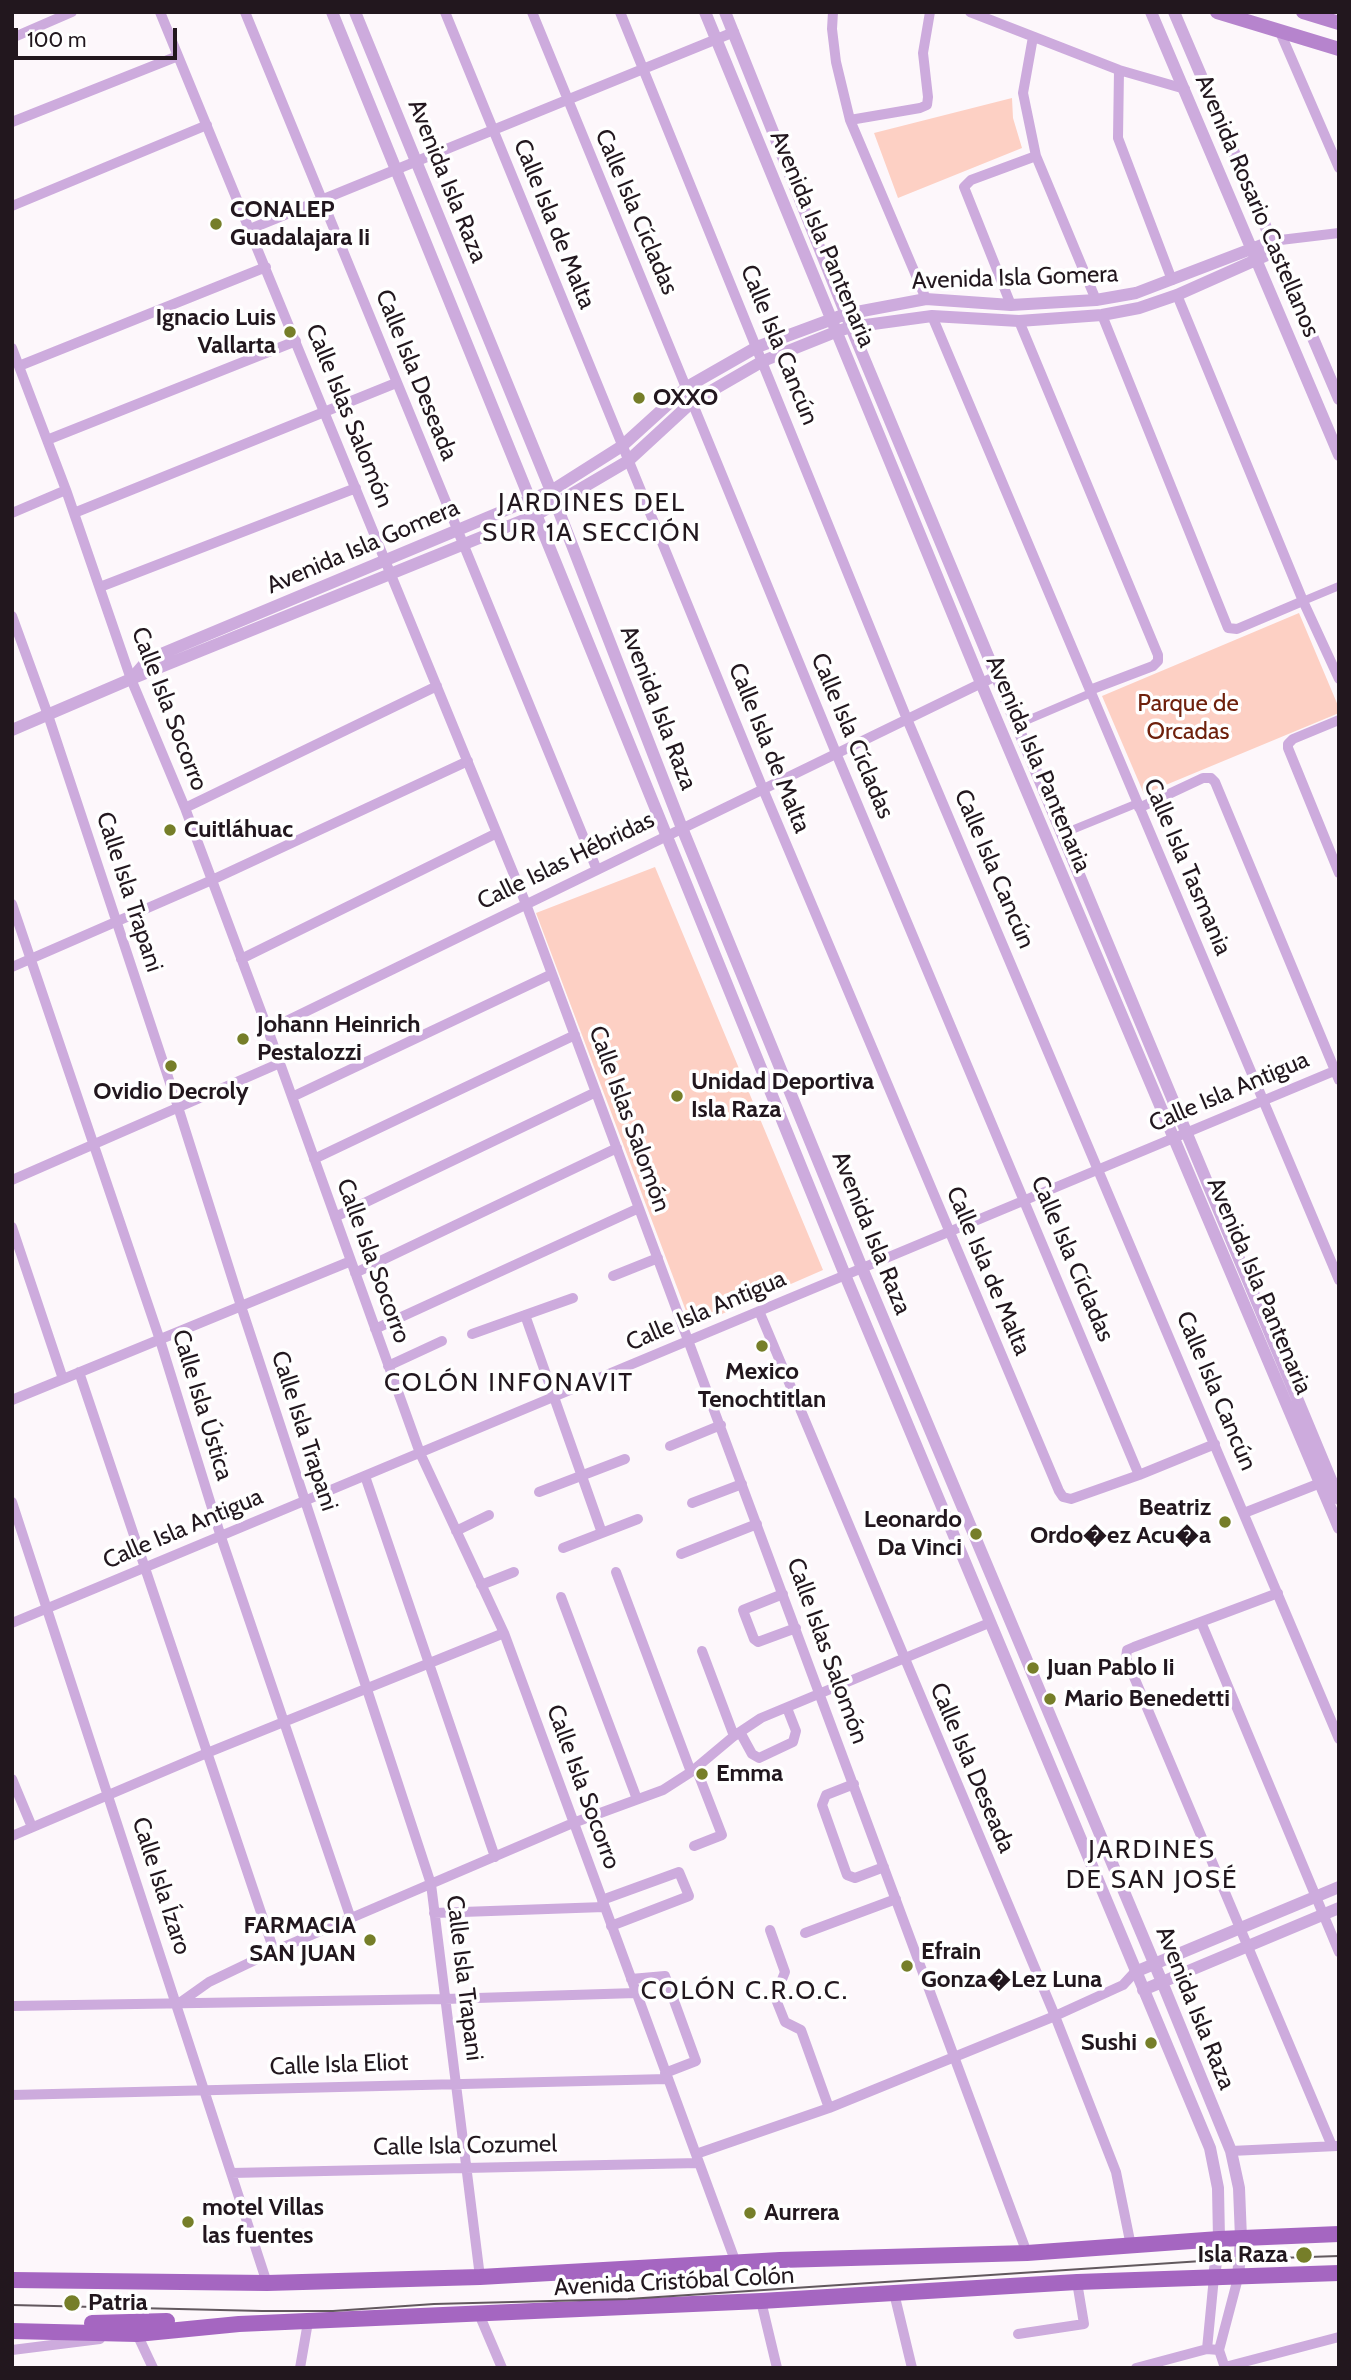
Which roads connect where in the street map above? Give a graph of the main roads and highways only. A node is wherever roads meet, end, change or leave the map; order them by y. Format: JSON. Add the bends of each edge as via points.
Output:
{"nodes":[{"id":1,"x":1217,"y":12,"type":"edge"},
{"id":2,"x":1303,"y":12,"type":"edge"},
{"id":3,"x":1339,"y":23,"type":"edge"},
{"id":4,"x":1339,"y":49,"type":"edge"},
{"id":5,"x":1339,"y":2234,"type":"edge"},
{"id":6,"x":1339,"y":2273,"type":"edge"},
{"id":7,"x":12,"y":2280,"type":"edge"},
{"id":8,"x":12,"y":2324,"type":"edge"},
{"id":9,"x":138,"y":2328,"type":"junction"},
{"id":10,"x":12,"y":2331,"type":"edge"}],
"edges":[{"from":1,"to":4,"type":"main road"},
{"from":2,"to":3,"type":"main road"},
{"from":5,"to":7,"type":"main road","name":"Avenida Cristóbal Colón","via":[[480,2277],[267,2283]]},
{"from":6,"to":9,"type":"main road","name":"Avenida Cristóbal Colón","via":[[308,2322],[184,2321]]},
{"from":8,"to":9,"type":"main road"},
{"from":9,"to":10,"type":"main road"}]}
